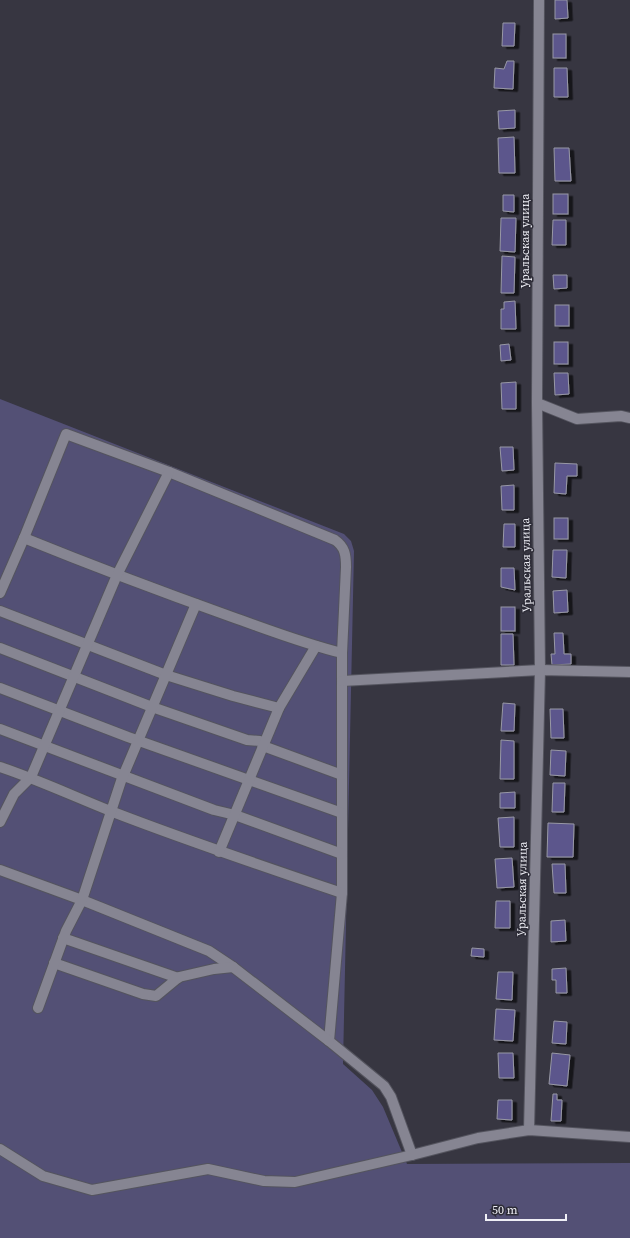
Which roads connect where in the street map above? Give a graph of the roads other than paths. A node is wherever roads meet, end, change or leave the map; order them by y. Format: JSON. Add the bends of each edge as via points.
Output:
{"nodes":[{"id":1,"x":538,"y":0,"type":"edge"},
{"id":2,"x":537,"y":403,"type":"junction"},
{"id":3,"x":630,"y":418,"type":"edge"},
{"id":4,"x":169,"y":472,"type":"junction"},
{"id":5,"x":24,"y":538,"type":"junction"},
{"id":6,"x":117,"y":575,"type":"junction"},
{"id":7,"x":0,"y":593,"type":"edge"},
{"id":8,"x":196,"y":604,"type":"junction"},
{"id":9,"x":0,"y":611,"type":"edge"},
{"id":10,"x":88,"y":646,"type":"junction"},
{"id":11,"x":316,"y":646,"type":"junction"},
{"id":12,"x":0,"y":648,"type":"edge"},
{"id":13,"x":342,"y":653,"type":"junction"},
{"id":14,"x":540,"y":670,"type":"junction"},
{"id":15,"x":630,"y":672,"type":"edge"},
{"id":16,"x":166,"y":675,"type":"junction"},
{"id":17,"x":75,"y":676,"type":"junction"},
{"id":18,"x":342,"y":681,"type":"junction"},
{"id":19,"x":0,"y":688,"type":"edge"},
{"id":20,"x":152,"y":707,"type":"junction"},
{"id":21,"x":279,"y":708,"type":"junction"},
{"id":22,"x":60,"y":711,"type":"junction"},
{"id":23,"x":0,"y":729,"type":"edge"},
{"id":24,"x":138,"y":740,"type":"junction"},
{"id":25,"x":45,"y":746,"type":"junction"},
{"id":26,"x":263,"y":746,"type":"junction"},
{"id":27,"x":0,"y":767,"type":"edge"},
{"id":28,"x":342,"y":775,"type":"junction"},
{"id":29,"x":123,"y":776,"type":"junction"},
{"id":30,"x":32,"y":777,"type":"junction"},
{"id":31,"x":249,"y":780,"type":"junction"},
{"id":32,"x":111,"y":812,"type":"junction"},
{"id":33,"x":342,"y":813,"type":"junction"},
{"id":34,"x":234,"y":815,"type":"junction"},
{"id":35,"x":0,"y":822,"type":"edge"},
{"id":36,"x":219,"y":852,"type":"junction"},
{"id":37,"x":342,"y":854,"type":"junction"},
{"id":38,"x":0,"y":870,"type":"edge"},
{"id":39,"x":342,"y":893,"type":"junction"},
{"id":40,"x":82,"y":900,"type":"junction"},
{"id":41,"x":63,"y":938,"type":"junction"},
{"id":42,"x":54,"y":963,"type":"junction"},
{"id":43,"x":233,"y":967,"type":"junction"},
{"id":44,"x":178,"y":978,"type":"junction"},
{"id":45,"x":38,"y":1008,"type":"dead end"},
{"id":46,"x":329,"y":1041,"type":"junction"},
{"id":47,"x":529,"y":1130,"type":"junction"},
{"id":48,"x":630,"y":1137,"type":"edge"},
{"id":49,"x":0,"y":1150,"type":"edge"},
{"id":50,"x":412,"y":1155,"type":"junction"}],
"edges":[{"from":1,"to":2,"type":"street","name":"Уральская улица"},
{"from":2,"to":3,"type":"street","via":[[577,419],[620,416]]},
{"from":2,"to":14,"type":"street","name":"Уральская улица"},
{"from":4,"to":5,"type":"street","via":[[66,434]]},
{"from":4,"to":6,"type":"street"},
{"from":4,"to":13,"type":"street","via":[[340,543],[346,555]]},
{"from":5,"to":6,"type":"street"},
{"from":5,"to":7,"type":"street"},
{"from":6,"to":8,"type":"street"},
{"from":6,"to":10,"type":"street"},
{"from":8,"to":11,"type":"street"},
{"from":8,"to":16,"type":"street"},
{"from":9,"to":10,"type":"street"},
{"from":10,"to":16,"type":"street"},
{"from":10,"to":17,"type":"street"},
{"from":11,"to":13,"type":"street"},
{"from":11,"to":21,"type":"street"},
{"from":12,"to":17,"type":"street"},
{"from":13,"to":18,"type":"street"},
{"from":14,"to":15,"type":"street"},
{"from":14,"to":18,"type":"street"},
{"from":14,"to":47,"type":"street","name":"Уральская улица"},
{"from":16,"to":20,"type":"street"},
{"from":16,"to":21,"type":"street"},
{"from":17,"to":20,"type":"street"},
{"from":17,"to":22,"type":"street"},
{"from":18,"to":28,"type":"street"},
{"from":19,"to":22,"type":"street"},
{"from":20,"to":24,"type":"street"},
{"from":20,"to":26,"type":"street","via":[[247,740],[260,741]]},
{"from":21,"to":26,"type":"street"},
{"from":22,"to":24,"type":"street"},
{"from":22,"to":25,"type":"street"},
{"from":23,"to":25,"type":"street"},
{"from":24,"to":29,"type":"street"},
{"from":24,"to":31,"type":"street"},
{"from":25,"to":29,"type":"street"},
{"from":25,"to":30,"type":"street"},
{"from":26,"to":28,"type":"street"},
{"from":26,"to":31,"type":"street"},
{"from":27,"to":30,"type":"street"},
{"from":28,"to":33,"type":"street"},
{"from":29,"to":32,"type":"street"},
{"from":29,"to":34,"type":"street"},
{"from":30,"to":32,"type":"street"},
{"from":30,"to":35,"type":"street","via":[[14,794]]},
{"from":31,"to":33,"type":"street"},
{"from":31,"to":34,"type":"street"},
{"from":32,"to":36,"type":"street"},
{"from":32,"to":40,"type":"street"},
{"from":33,"to":37,"type":"street"},
{"from":34,"to":36,"type":"street"},
{"from":34,"to":37,"type":"street"},
{"from":36,"to":39,"type":"street"},
{"from":37,"to":39,"type":"street"},
{"from":38,"to":40,"type":"street"},
{"from":39,"to":46,"type":"street"},
{"from":40,"to":41,"type":"street"},
{"from":40,"to":43,"type":"street","via":[[208,951]]},
{"from":41,"to":42,"type":"street"},
{"from":41,"to":44,"type":"street"},
{"from":42,"to":44,"type":"street","via":[[143,994],[156,996]]},
{"from":42,"to":45,"type":"street"},
{"from":43,"to":44,"type":"street"},
{"from":43,"to":46,"type":"street"},
{"from":46,"to":50,"type":"street","via":[[384,1086],[391,1097]]},
{"from":47,"to":48,"type":"street"},
{"from":47,"to":50,"type":"street","via":[[478,1138]]},
{"from":49,"to":50,"type":"street","via":[[43,1176],[92,1190],[208,1169],[264,1181],[295,1182]]}]}
